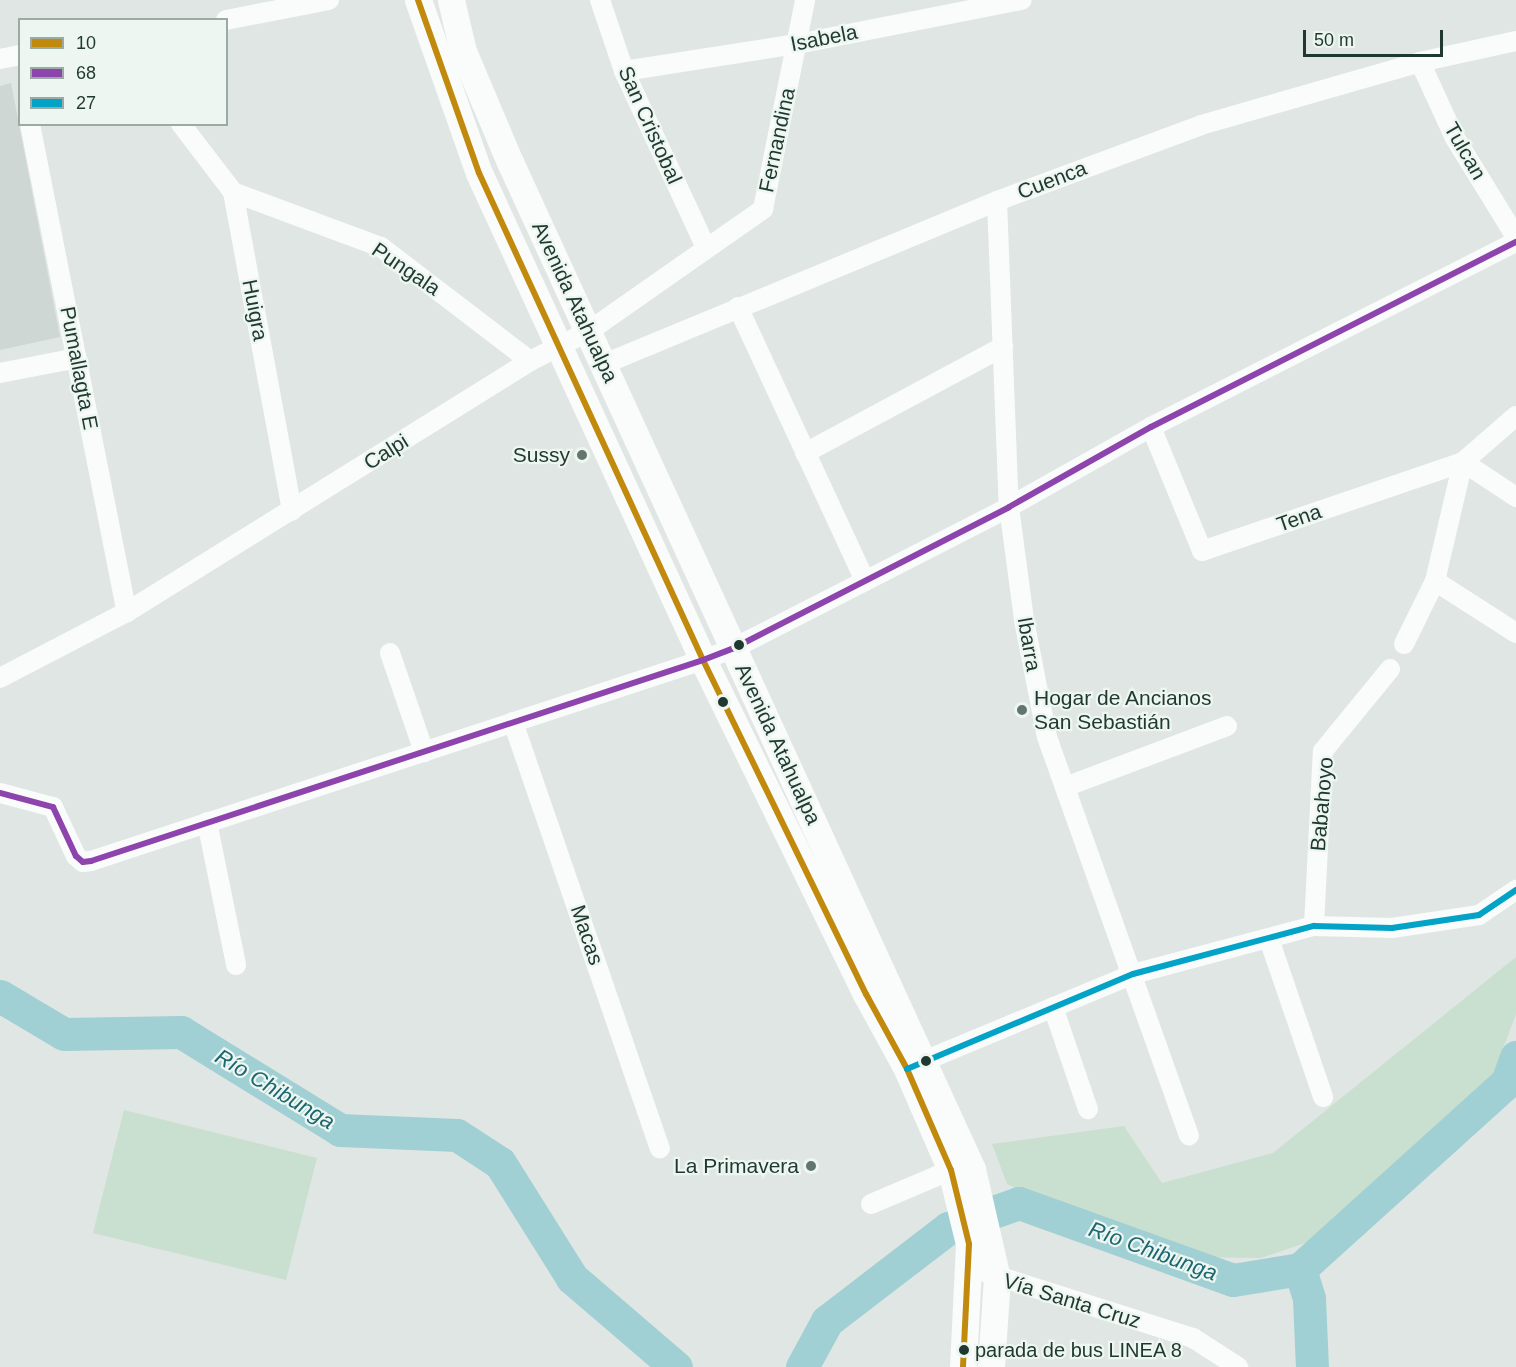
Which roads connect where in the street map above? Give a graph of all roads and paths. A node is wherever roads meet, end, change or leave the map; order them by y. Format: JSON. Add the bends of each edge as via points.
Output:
{"nodes":[{"id":1,"x":328,"y":0,"type":"edge"},
{"id":2,"x":418,"y":0,"type":"edge"},
{"id":3,"x":451,"y":0,"type":"edge"},
{"id":4,"x":600,"y":0,"type":"edge"},
{"id":5,"x":805,"y":0,"type":"edge"},
{"id":6,"x":1022,"y":0,"type":"edge"},
{"id":7,"x":228,"y":20,"type":"edge"},
{"id":8,"x":1516,"y":41,"type":"edge"},
{"id":9,"x":797,"y":44,"type":"junction"},
{"id":10,"x":1420,"y":62,"type":"junction"},
{"id":11,"x":624,"y":71,"type":"junction"},
{"id":12,"x":30,"y":126,"type":"edge"},
{"id":13,"x":182,"y":126,"type":"edge"},
{"id":14,"x":232,"y":192,"type":"junction"},
{"id":15,"x":997,"y":201,"type":"junction"},
{"id":16,"x":763,"y":209,"type":"joint"},
{"id":17,"x":1516,"y":237,"type":"edge"},
{"id":18,"x":1516,"y":242,"type":"edge"},
{"id":19,"x":706,"y":248,"type":"junction"},
{"id":20,"x":738,"y":307,"type":"junction"},
{"id":21,"x":589,"y":331,"type":"junction"},
{"id":22,"x":561,"y":346,"type":"junction"},
{"id":23,"x":1003,"y":347,"type":"junction"},
{"id":24,"x":76,"y":358,"type":"junction"},
{"id":25,"x":530,"y":361,"type":"junction"},
{"id":26,"x":604,"y":364,"type":"junction"},
{"id":27,"x":0,"y":373,"type":"edge"},
{"id":28,"x":1516,"y":416,"type":"edge"},
{"id":29,"x":1151,"y":427,"type":"junction"},
{"id":30,"x":805,"y":453,"type":"junction"},
{"id":31,"x":1463,"y":462,"type":"junction"},
{"id":32,"x":1516,"y":497,"type":"edge"},
{"id":33,"x":1009,"y":507,"type":"junction"},
{"id":34,"x":292,"y":511,"type":"junction"},
{"id":35,"x":865,"y":581,"type":"junction"},
{"id":36,"x":1435,"y":581,"type":"junction"},
{"id":37,"x":127,"y":612,"type":"junction"},
{"id":38,"x":1516,"y":633,"type":"edge"},
{"id":39,"x":1404,"y":644,"type":"dead end"},
{"id":40,"x":734,"y":648,"type":"junction"},
{"id":41,"x":390,"y":653,"type":"dead end"},
{"id":42,"x":703,"y":660,"type":"junction"},
{"id":43,"x":1389,"y":669,"type":"dead end"},
{"id":44,"x":0,"y":678,"type":"edge"},
{"id":45,"x":513,"y":722,"type":"junction"},
{"id":46,"x":1227,"y":726,"type":"dead end"},
{"id":47,"x":424,"y":752,"type":"junction"},
{"id":48,"x":1065,"y":787,"type":"junction"},
{"id":49,"x":0,"y":793,"type":"edge"},
{"id":50,"x":207,"y":822,"type":"junction"},
{"id":51,"x":1516,"y":890,"type":"edge"},
{"id":52,"x":1314,"y":926,"type":"junction"},
{"id":53,"x":1269,"y":939,"type":"junction"},
{"id":54,"x":236,"y":965,"type":"dead end"},
{"id":55,"x":1133,"y":974,"type":"junction"},
{"id":56,"x":1053,"y":1007,"type":"junction"},
{"id":57,"x":916,"y":1065,"type":"junction"},
{"id":58,"x":1323,"y":1097,"type":"dead end"},
{"id":59,"x":1088,"y":1109,"type":"dead end"},
{"id":60,"x":1189,"y":1135,"type":"dead end"},
{"id":61,"x":660,"y":1148,"type":"dead end"},
{"id":62,"x":959,"y":1172,"type":"junction"},
{"id":63,"x":871,"y":1204,"type":"dead end"},
{"id":64,"x":977,"y":1252,"type":"junction"},
{"id":65,"x":997,"y":1278,"type":"junction"},
{"id":66,"x":1218,"y":1360,"type":"edge"},
{"id":67,"x":963,"y":1367,"type":"edge"},
{"id":68,"x":991,"y":1367,"type":"edge"},
{"id":69,"x":1238,"y":1367,"type":"edge"}],
"edges":[{"from":1,"to":7,"type":"street"},
{"from":2,"to":22,"type":"main road","name":"Avenida Atahualpa","via":[[479,173]]},
{"from":3,"to":21,"type":"main road","name":"Avenida Atahualpa","via":[[464,51]]},
{"from":4,"to":11,"type":"street","name":"San Cristobal"},
{"from":5,"to":9,"type":"street","name":"Fernandina"},
{"from":6,"to":9,"type":"street","name":"Isabela"},
{"from":8,"to":10,"type":"street","name":"Cuenca"},
{"from":9,"to":11,"type":"street","name":"Isabela"},
{"from":9,"to":16,"type":"street","name":"Fernandina"},
{"from":10,"to":15,"type":"street","name":"Cuenca","via":[[1201,124]]},
{"from":10,"to":17,"type":"street","name":"Tulcan","via":[[1455,138]]},
{"from":11,"to":19,"type":"street","name":"San Cristobal"},
{"from":12,"to":24,"type":"street","name":"Pumallagta E"},
{"from":13,"to":14,"type":"street","name":"Huigra"},
{"from":14,"to":25,"type":"street","name":"Pungala","via":[[381,248]]},
{"from":14,"to":34,"type":"street","name":"Huigra"},
{"from":15,"to":20,"type":"street","name":"Cuenca"},
{"from":15,"to":23,"type":"street","name":"Ibarra"},
{"from":16,"to":19,"type":"street","name":"Calpi"},
{"from":18,"to":29,"type":"street"},
{"from":19,"to":21,"type":"street","name":"Calpi"},
{"from":20,"to":26,"type":"street","name":"Cuenca"},
{"from":20,"to":30,"type":"street"},
{"from":21,"to":22,"type":"street","name":"Calpi"},
{"from":21,"to":26,"type":"main road","name":"Avenida Atahualpa"},
{"from":22,"to":25,"type":"street","name":"Calpi"},
{"from":22,"to":42,"type":"main road","name":"Avenida Atahualpa"},
{"from":23,"to":30,"type":"street"},
{"from":23,"to":33,"type":"street","name":"Ibarra"},
{"from":24,"to":27,"type":"street"},
{"from":24,"to":37,"type":"street","name":"Pumallagta E"},
{"from":25,"to":34,"type":"street","name":"Calpi"},
{"from":26,"to":40,"type":"main road","name":"Avenida Atahualpa"},
{"from":28,"to":31,"type":"street"},
{"from":29,"to":31,"type":"street","name":"Tena","via":[[1202,551]]},
{"from":29,"to":33,"type":"street"},
{"from":30,"to":35,"type":"street"},
{"from":31,"to":32,"type":"street"},
{"from":31,"to":36,"type":"street"},
{"from":33,"to":35,"type":"street"},
{"from":33,"to":48,"type":"street","name":"Ibarra","via":[[1024,620],[1047,737]]},
{"from":34,"to":37,"type":"street","name":"Calpi"},
{"from":35,"to":40,"type":"street"},
{"from":36,"to":38,"type":"street"},
{"from":36,"to":39,"type":"street"},
{"from":37,"to":44,"type":"street","name":"Calpi"},
{"from":40,"to":42,"type":"street"},
{"from":40,"to":57,"type":"main road","name":"Avenida Atahualpa"},
{"from":41,"to":47,"type":"street"},
{"from":42,"to":45,"type":"street"},
{"from":42,"to":57,"type":"main road","name":"Avenida Atahualpa","via":[[866,994]]},
{"from":43,"to":52,"type":"street","name":"Babahoyo","via":[[1323,751]]},
{"from":45,"to":47,"type":"street"},
{"from":45,"to":61,"type":"street","name":"Macas"},
{"from":46,"to":48,"type":"street"},
{"from":47,"to":50,"type":"street"},
{"from":48,"to":55,"type":"street","name":"Ibarra"},
{"from":49,"to":50,"type":"street","via":[[53,807],[76,856],[83,862]]},
{"from":50,"to":54,"type":"street"},
{"from":51,"to":52,"type":"street","via":[[1479,915],[1392,928]]},
{"from":52,"to":53,"type":"street"},
{"from":53,"to":55,"type":"street"},
{"from":53,"to":58,"type":"street"},
{"from":55,"to":56,"type":"street"},
{"from":55,"to":60,"type":"street","name":"Ibarra"},
{"from":56,"to":57,"type":"street"},
{"from":56,"to":59,"type":"street"},
{"from":57,"to":62,"type":"main road","name":"Avenida Atahualpa"},
{"from":62,"to":63,"type":"street"},
{"from":62,"to":64,"type":"main road","name":"Avenida Atahualpa"},
{"from":64,"to":65,"type":"main road","name":"Avenida Atahualpa"},
{"from":64,"to":67,"type":"main road","name":"Avenida Atahualpa"},
{"from":65,"to":66,"type":"street","name":"Vía Santa Cruz","via":[[1193,1338]]},
{"from":65,"to":68,"type":"main road","name":"Avenida Atahualpa"},
{"from":66,"to":69,"type":"street","name":"Vía Santa Cruz"}]}
